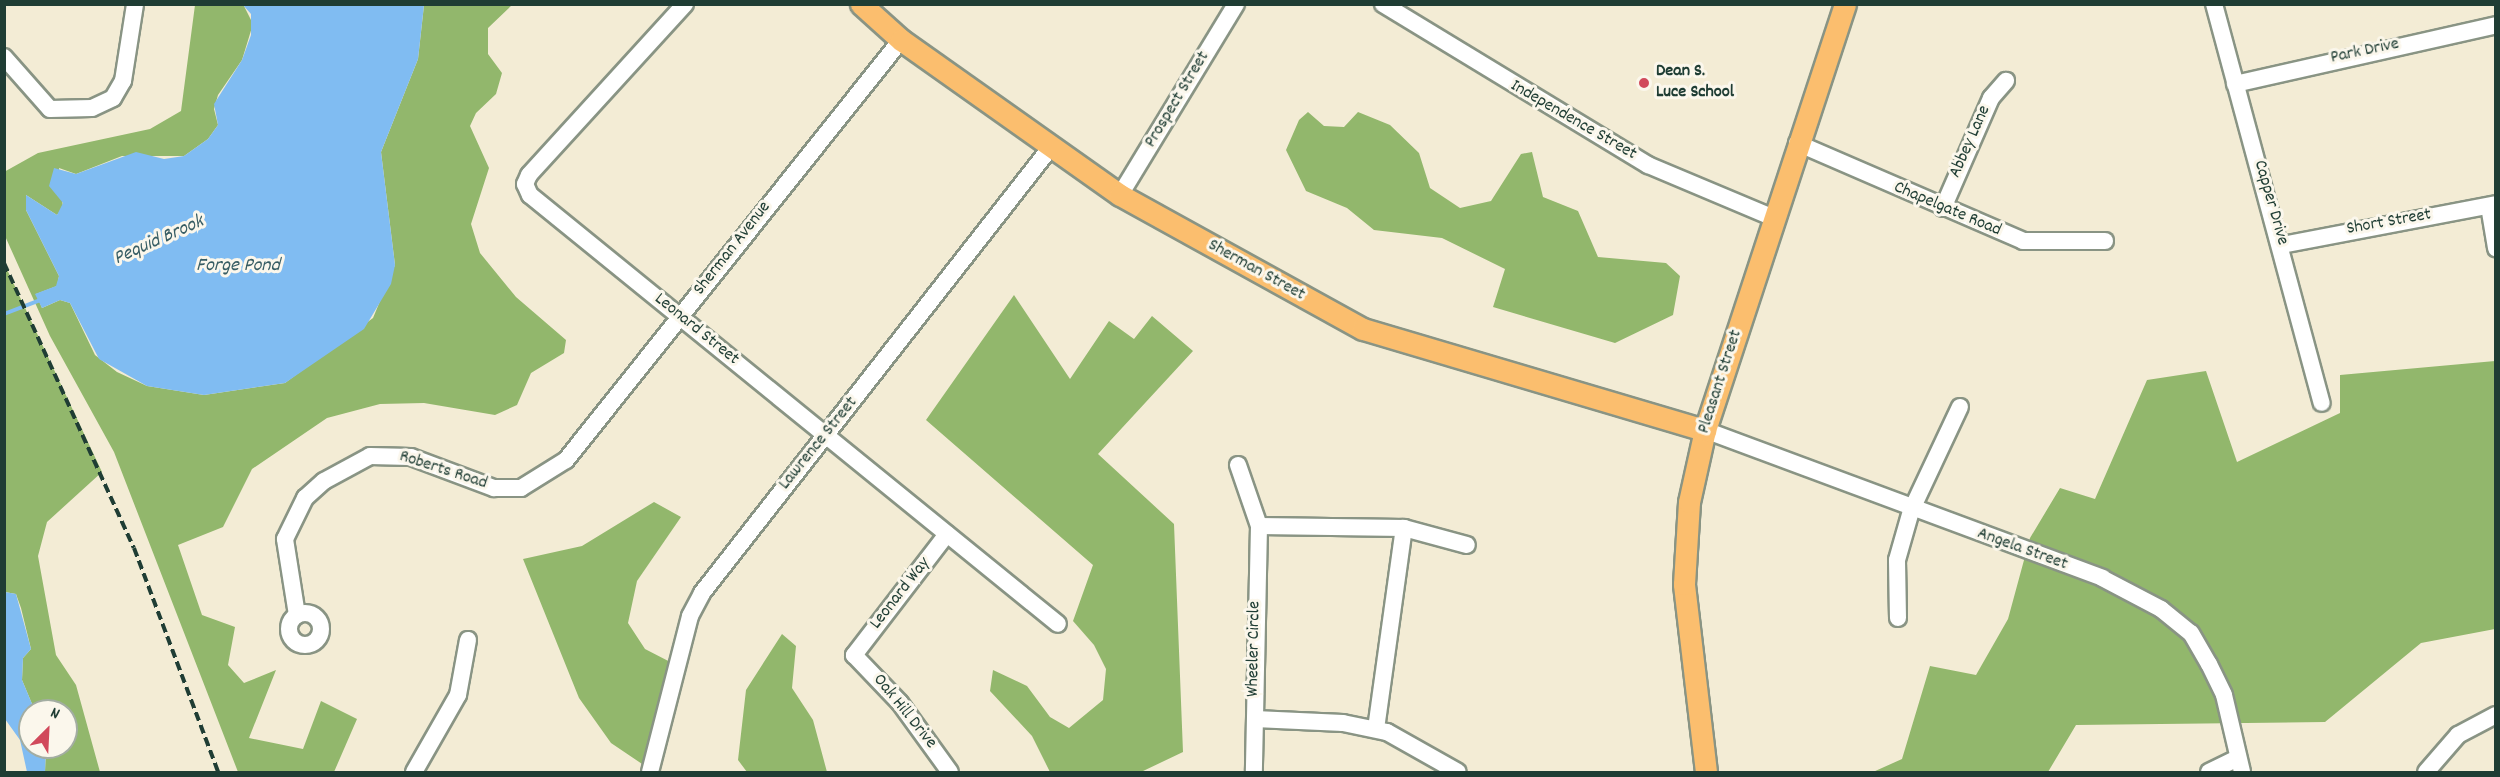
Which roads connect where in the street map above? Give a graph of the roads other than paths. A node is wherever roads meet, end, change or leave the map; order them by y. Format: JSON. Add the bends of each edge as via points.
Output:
{"nodes":[{"id":1,"x":135,"y":4,"type":"edge"},
{"id":2,"x":685,"y":4,"type":"edge"},
{"id":3,"x":861,"y":4,"type":"edge"},
{"id":4,"x":1236,"y":4,"type":"edge"},
{"id":5,"x":1383,"y":4,"type":"edge"},
{"id":6,"x":1845,"y":4,"type":"edge"},
{"id":7,"x":2214,"y":4,"type":"edge"},
{"id":8,"x":2496,"y":25,"type":"edge"},
{"id":9,"x":901,"y":40,"type":"junction"},
{"id":10,"x":4,"y":57,"type":"edge"},
{"id":11,"x":2006,"y":81,"type":"dead end"},
{"id":12,"x":2235,"y":84,"type":"junction"},
{"id":13,"x":1797,"y":143,"type":"junction"},
{"id":14,"x":1051,"y":147,"type":"junction"},
{"id":15,"x":1120,"y":195,"type":"junction"},
{"id":16,"x":2492,"y":205,"type":"edge"},
{"id":17,"x":1943,"y":208,"type":"junction"},
{"id":18,"x":1774,"y":218,"type":"junction"},
{"id":19,"x":2105,"y":241,"type":"dead end"},
{"id":20,"x":2282,"y":245,"type":"junction"},
{"id":21,"x":2496,"y":248,"type":"edge"},
{"id":22,"x":680,"y":316,"type":"junction"},
{"id":23,"x":2322,"y":403,"type":"dead end"},
{"id":24,"x":1960,"y":407,"type":"dead end"},
{"id":25,"x":1705,"y":430,"type":"junction"},
{"id":26,"x":827,"y":436,"type":"junction"},
{"id":27,"x":566,"y":460,"type":"joint"},
{"id":28,"x":1238,"y":465,"type":"dead end"},
{"id":29,"x":1911,"y":511,"type":"junction"},
{"id":30,"x":1259,"y":526,"type":"junction"},
{"id":31,"x":1404,"y":528,"type":"junction"},
{"id":32,"x":947,"y":534,"type":"junction"},
{"id":33,"x":1467,"y":545,"type":"dead end"},
{"id":34,"x":297,"y":615,"type":"dead end"},
{"id":35,"x":1898,"y":618,"type":"dead end"},
{"id":36,"x":1058,"y":624,"type":"dead end"},
{"id":37,"x":468,"y":640,"type":"dead end"},
{"id":38,"x":854,"y":655,"type":"joint"},
{"id":39,"x":2496,"y":715,"type":"edge"},
{"id":40,"x":1255,"y":719,"type":"junction"},
{"id":41,"x":1376,"y":729,"type":"junction"},
{"id":42,"x":2240,"y":765,"type":"edge"},
{"id":43,"x":414,"y":772,"type":"edge"},
{"id":44,"x":650,"y":772,"type":"edge"},
{"id":45,"x":951,"y":772,"type":"edge"},
{"id":46,"x":966,"y":772,"type":"edge"},
{"id":47,"x":1254,"y":772,"type":"edge"},
{"id":48,"x":1458,"y":772,"type":"edge"},
{"id":49,"x":1706,"y":772,"type":"edge"},
{"id":50,"x":2209,"y":772,"type":"edge"},
{"id":51,"x":2426,"y":772,"type":"edge"}],
"edges":[{"from":1,"to":10,"type":"street","via":[[123,81],[113,98],[92,108],[50,109]]},
{"from":2,"to":22,"type":"street","name":"Leonard Street","via":[[525,184],[530,195]]},
{"from":3,"to":9,"type":"main road","name":"Sherman Street"},
{"from":4,"to":15,"type":"street","name":"Prospect Street"},
{"from":5,"to":18,"type":"street","name":"Independence Street","via":[[1638,160]]},
{"from":6,"to":13,"type":"main road","name":"Pleasant Street"},
{"from":7,"to":12,"type":"street","name":"Capper Drive"},
{"from":8,"to":12,"type":"street","name":"Park Drive"},
{"from":9,"to":14,"type":"main road","name":"Sherman Street"},
{"from":9,"to":22,"type":"street","name":"Sherman Avenue"},
{"from":11,"to":17,"type":"street","name":"Abbey Lane","via":[[1991,98]]},
{"from":12,"to":20,"type":"street","name":"Capper Drive"},
{"from":13,"to":17,"type":"street","name":"Chapelgate Road"},
{"from":13,"to":18,"type":"main road","name":"Pleasant Street"},
{"from":14,"to":15,"type":"main road","name":"Sherman Street"},
{"from":14,"to":26,"type":"street","name":"Lawrence Street"},
{"from":15,"to":25,"type":"main road","name":"Sherman Street","via":[[1363,329]]},
{"from":16,"to":20,"type":"street","name":"Short Street"},
{"from":16,"to":21,"type":"street"},
{"from":17,"to":19,"type":"street","name":"Chapelgate Road","via":[[2022,241]]},
{"from":18,"to":25,"type":"main road","name":"Pleasant Street"},
{"from":20,"to":23,"type":"street","name":"Capper Drive"},
{"from":22,"to":26,"type":"street","name":"Leonard Street"},
{"from":22,"to":27,"type":"street","name":"Sherman Avenue"},
{"from":24,"to":29,"type":"street"},
{"from":25,"to":29,"type":"street","name":"Angela Street"},
{"from":25,"to":49,"type":"main road","name":"Pleasant Street","via":[[1689,502],[1684,584]]},
{"from":26,"to":32,"type":"street","name":"Leonard Street"},
{"from":26,"to":44,"type":"street","name":"Lawrence Street","via":[[702,593],[690,616]]},
{"from":27,"to":34,"type":"street","name":"Roberts Road","via":[[521,488],[494,488],[411,457],[370,456],[355,462],[305,498],[289,523],[285,560]]},
{"from":28,"to":30,"type":"street","name":"Wheeler Circle"},
{"from":29,"to":35,"type":"street","via":[[1896,568]]},
{"from":29,"to":42,"type":"street","name":"Angela Street","via":[[2102,578],[2161,609],[2191,633],[2224,695]]},
{"from":30,"to":31,"type":"street"},
{"from":30,"to":40,"type":"street","name":"Wheeler Circle"},
{"from":31,"to":33,"type":"street"},
{"from":31,"to":41,"type":"street"},
{"from":32,"to":36,"type":"street","name":"Leonard Street"},
{"from":32,"to":38,"type":"street","name":"Leonard Way"},
{"from":37,"to":43,"type":"street","via":[[458,695]]},
{"from":38,"to":45,"type":"street","name":"Oak Hill Drive","via":[[900,703]]},
{"from":39,"to":51,"type":"street","via":[[2458,735]]},
{"from":40,"to":41,"type":"street"},
{"from":40,"to":47,"type":"street","name":"Wheeler Circle"},
{"from":41,"to":48,"type":"street"},
{"from":42,"to":50,"type":"street"},
{"from":45,"to":46,"type":"street","name":"Oak Hill Drive"}]}
